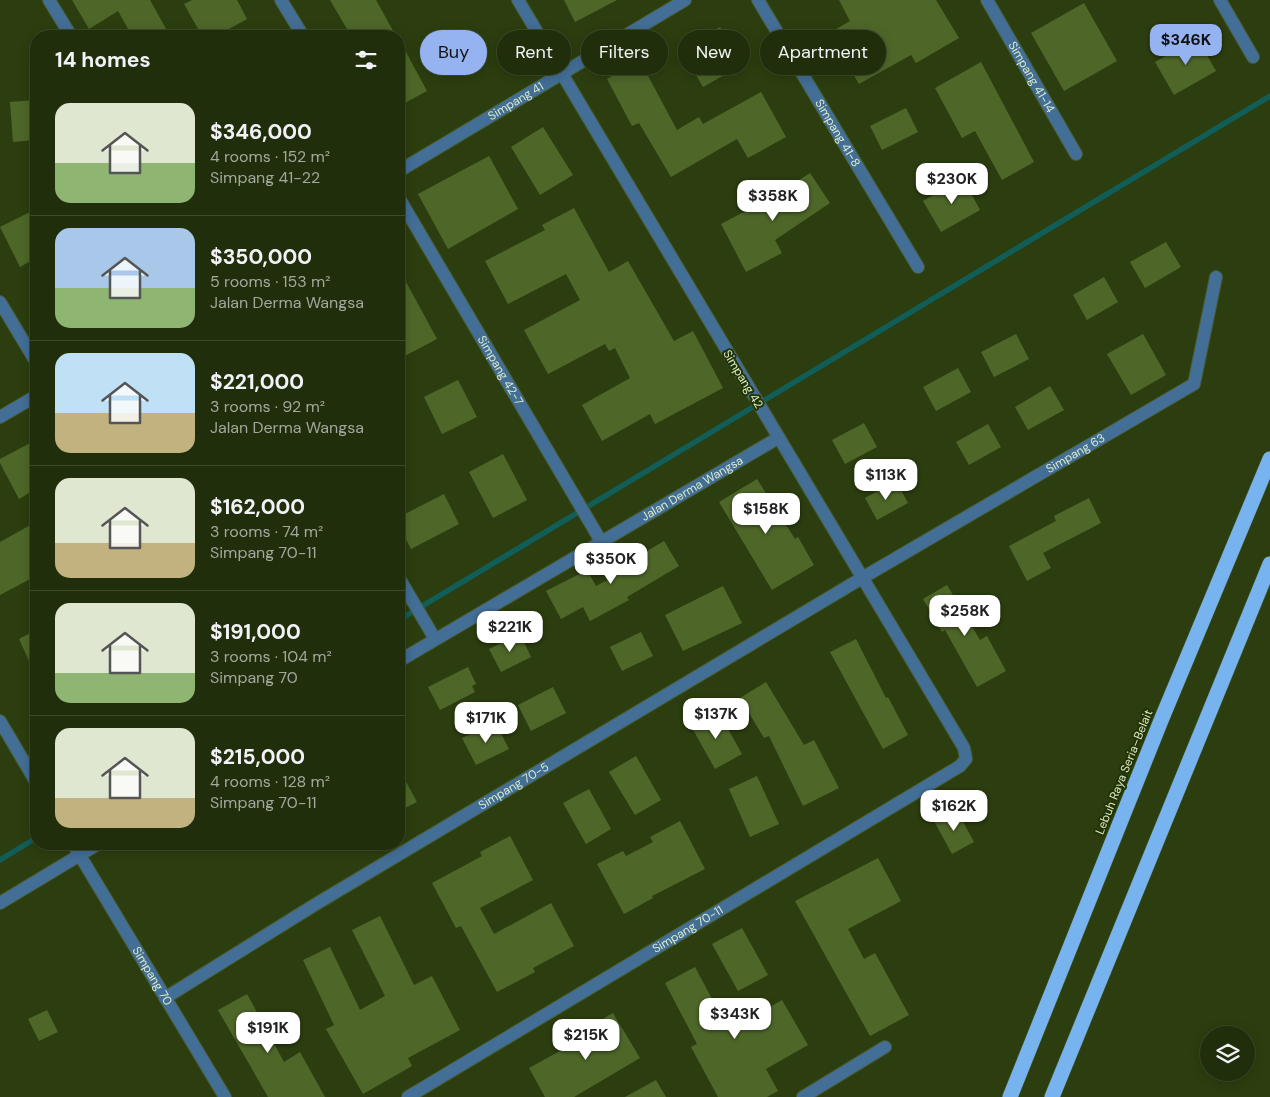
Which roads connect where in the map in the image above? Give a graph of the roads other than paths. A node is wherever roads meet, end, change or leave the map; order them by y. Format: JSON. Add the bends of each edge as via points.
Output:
{"nodes":[{"id":1,"x":49,"y":0,"type":"edge"},
{"id":2,"x":281,"y":0,"type":"edge"},
{"id":3,"x":518,"y":0,"type":"edge"},
{"id":4,"x":685,"y":0,"type":"edge"},
{"id":5,"x":758,"y":0,"type":"edge"},
{"id":6,"x":987,"y":0,"type":"edge"},
{"id":7,"x":1220,"y":0,"type":"edge"},
{"id":8,"x":67,"y":30,"type":"edge"},
{"id":9,"x":299,"y":30,"type":"edge"},
{"id":10,"x":536,"y":30,"type":"edge"},
{"id":11,"x":1253,"y":57,"type":"dead end"},
{"id":12,"x":571,"y":69,"type":"edge"},
{"id":13,"x":561,"y":75,"type":"edge"},
{"id":14,"x":564,"y":75,"type":"edge"},
{"id":15,"x":1076,"y":154,"type":"dead end"},
{"id":16,"x":405,"y":167,"type":"edge"},
{"id":17,"x":405,"y":208,"type":"edge"},
{"id":18,"x":918,"y":267,"type":"dead end"},
{"id":19,"x":1216,"y":277,"type":"dead end"},
{"id":20,"x":0,"y":302,"type":"edge"},
{"id":21,"x":30,"y":352,"type":"edge"},
{"id":22,"x":30,"y":400,"type":"edge"},
{"id":23,"x":0,"y":417,"type":"edge"},
{"id":24,"x":778,"y":438,"type":"junction"},
{"id":25,"x":1270,"y":459,"type":"edge"},
{"id":26,"x":602,"y":543,"type":"junction"},
{"id":27,"x":1270,"y":564,"type":"edge"},
{"id":28,"x":862,"y":578,"type":"junction"},
{"id":29,"x":405,"y":588,"type":"edge"},
{"id":30,"x":435,"y":639,"type":"junction"},
{"id":31,"x":405,"y":657,"type":"edge"},
{"id":32,"x":0,"y":721,"type":"edge"},
{"id":33,"x":966,"y":759,"type":"joint"},
{"id":34,"x":30,"y":772,"type":"edge"},
{"id":35,"x":75,"y":850,"type":"edge"},
{"id":36,"x":77,"y":850,"type":"edge"},
{"id":37,"x":0,"y":903,"type":"edge"},
{"id":38,"x":165,"y":998,"type":"junction"},
{"id":39,"x":885,"y":1047,"type":"dead end"},
{"id":40,"x":225,"y":1097,"type":"edge"},
{"id":41,"x":408,"y":1097,"type":"edge"},
{"id":42,"x":802,"y":1097,"type":"edge"},
{"id":43,"x":1010,"y":1097,"type":"edge"},
{"id":44,"x":1052,"y":1097,"type":"edge"}],
"edges":[{"from":1,"to":8,"type":"street"},
{"from":2,"to":9,"type":"street"},
{"from":3,"to":10,"type":"street","name":"Simpang 42"},
{"from":4,"to":12,"type":"street","name":"Simpang 41"},
{"from":5,"to":18,"type":"street","name":"Simpang 41-8"},
{"from":6,"to":15,"type":"street","name":"Simpang 41-14"},
{"from":7,"to":11,"type":"street"},
{"from":13,"to":16,"type":"street","name":"Simpang 41"},
{"from":14,"to":24,"type":"street","name":"Simpang 42"},
{"from":17,"to":26,"type":"street","name":"Simpang 42-7"},
{"from":19,"to":28,"type":"street","name":"Simpang 63","via":[[1194,384]]},
{"from":20,"to":21,"type":"street"},
{"from":22,"to":23,"type":"street"},
{"from":24,"to":26,"type":"street","name":"Jalan Derma Wangsa"},
{"from":24,"to":28,"type":"street","name":"Simpang 42"},
{"from":25,"to":43,"type":"highway","name":"Lebuh Raya Seria–Belait"},
{"from":26,"to":30,"type":"street","name":"Jalan Derma Wangsa"},
{"from":27,"to":44,"type":"highway"},
{"from":28,"to":33,"type":"street","name":"Simpang 42","via":[[964,748]]},
{"from":28,"to":38,"type":"street","name":"Simpang 70-5","via":[[316,904]]},
{"from":29,"to":30,"type":"street"},
{"from":30,"to":31,"type":"street","name":"Jalan Derma Wangsa"},
{"from":32,"to":34,"type":"street"},
{"from":33,"to":41,"type":"street","name":"Simpang 70-11","via":[[960,766]]},
{"from":35,"to":37,"type":"street"},
{"from":36,"to":38,"type":"street","name":"Simpang 70"},
{"from":38,"to":40,"type":"street","name":"Simpang 70"},
{"from":39,"to":42,"type":"street"}]}
